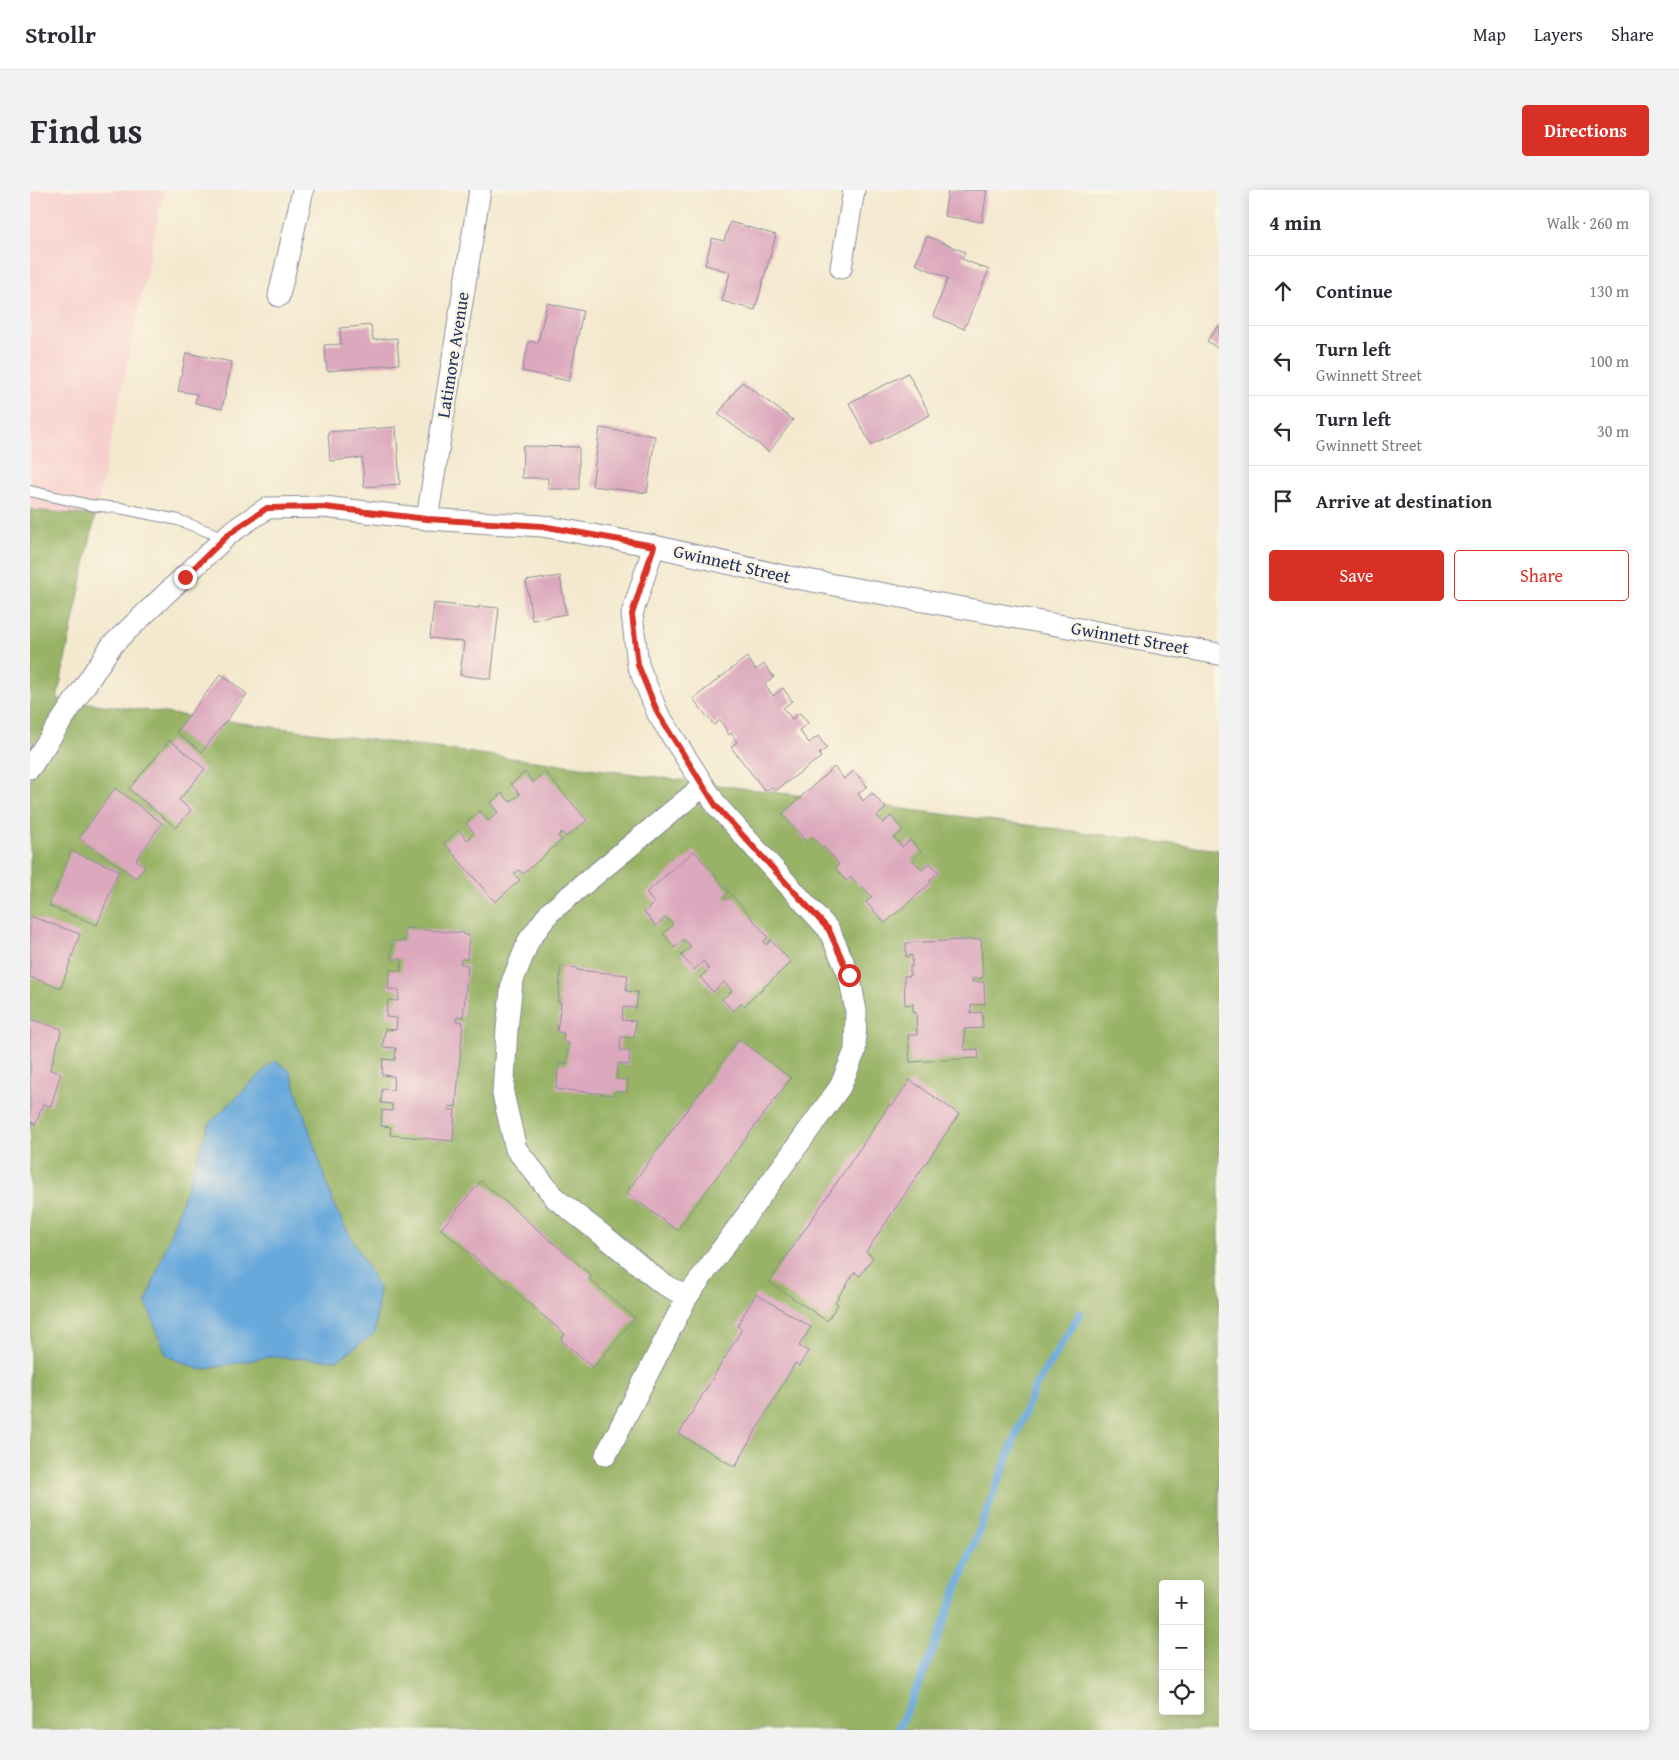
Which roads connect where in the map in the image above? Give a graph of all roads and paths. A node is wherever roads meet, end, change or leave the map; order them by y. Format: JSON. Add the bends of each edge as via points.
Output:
{"nodes":[{"id":1,"x":303,"y":190,"type":"edge"},
{"id":2,"x":480,"y":190,"type":"edge"},
{"id":3,"x":854,"y":190,"type":"edge"},
{"id":4,"x":841,"y":268,"type":"dead end"},
{"id":5,"x":279,"y":296,"type":"dead end"},
{"id":6,"x":30,"y":491,"type":"edge"},
{"id":7,"x":427,"y":519,"type":"junction"},
{"id":8,"x":225,"y":538,"type":"junction"},
{"id":9,"x":654,"y":546,"type":"junction"},
{"id":10,"x":1219,"y":654,"type":"edge"},
{"id":11,"x":30,"y":768,"type":"edge"},
{"id":12,"x":703,"y":786,"type":"junction"},
{"id":13,"x":687,"y":1297,"type":"junction"},
{"id":14,"x":606,"y":1455,"type":"dead end"}],
"edges":[{"from":1,"to":5,"type":"street"},
{"from":2,"to":7,"type":"street","name":"Latimore Avenue"},
{"from":3,"to":4,"type":"street"},
{"from":6,"to":8,"type":"lane","via":[[178,520]]},
{"from":7,"to":8,"type":"street","name":"Gwinnett Street","via":[[324,507],[267,508]]},
{"from":7,"to":9,"type":"street","name":"Gwinnett Street","via":[[542,526]]},
{"from":8,"to":11,"type":"street","name":"Gwinnett Street","via":[[112,645]]},
{"from":9,"to":10,"type":"street","name":"Gwinnett Street","via":[[779,575]]},
{"from":9,"to":12,"type":"street","via":[[632,614],[638,665],[658,714]]},
{"from":12,"to":13,"type":"street","via":[[716,806],[829,930],[849,975],[856,1011],[855,1051],[840,1087]]},
{"from":12,"to":13,"type":"street","via":[[550,912],[529,940],[512,982],[503,1094],[516,1148],[556,1200],[660,1282]]},
{"from":13,"to":14,"type":"street"}]}
